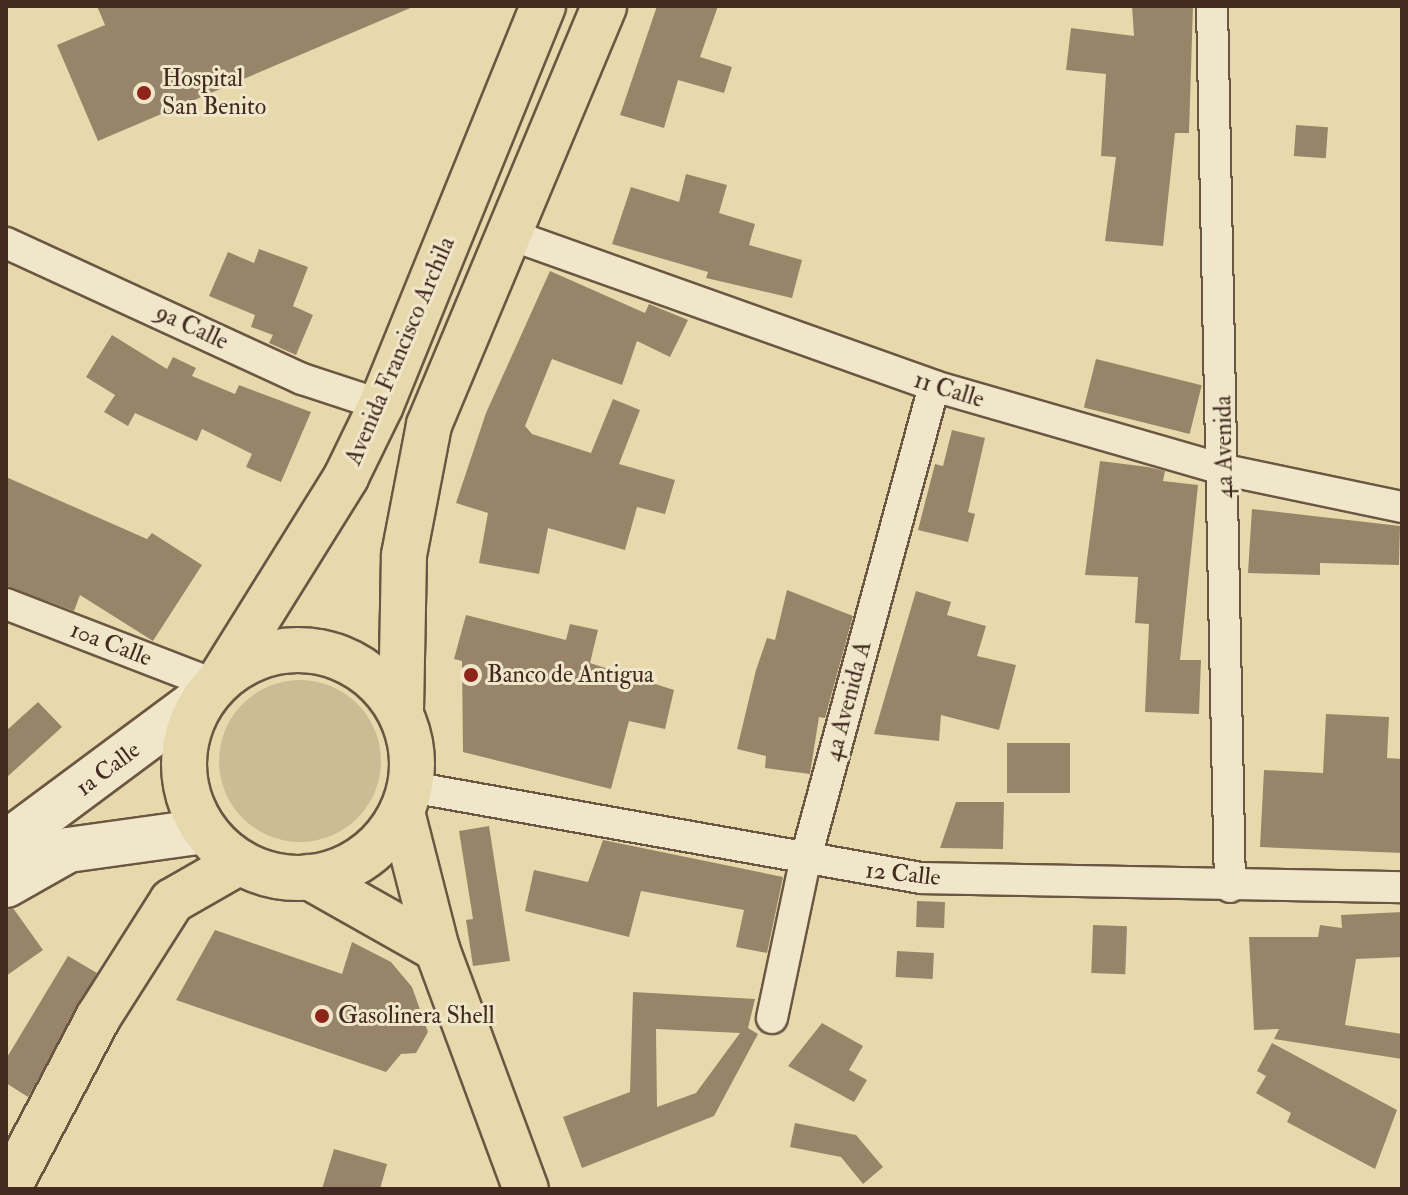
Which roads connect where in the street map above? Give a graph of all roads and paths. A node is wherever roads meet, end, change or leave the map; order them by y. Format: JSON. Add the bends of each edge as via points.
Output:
{"nodes":[{"id":1,"x":543,"y":6,"type":"edge"},
{"id":2,"x":604,"y":6,"type":"edge"},
{"id":3,"x":1212,"y":6,"type":"edge"},
{"id":4,"x":508,"y":234,"type":"junction"},
{"id":5,"x":6,"y":243,"type":"edge"},
{"id":6,"x":934,"y":386,"type":"junction"},
{"id":7,"x":381,"y":405,"type":"junction"},
{"id":8,"x":1225,"y":470,"type":"junction"},
{"id":9,"x":1402,"y":507,"type":"edge"},
{"id":10,"x":6,"y":604,"type":"edge"},
{"id":11,"x":215,"y":685,"type":"junction"},
{"id":12,"x":401,"y":711,"type":"junction"},
{"id":13,"x":406,"y":800,"type":"junction"},
{"id":14,"x":205,"y":831,"type":"junction"},
{"id":15,"x":6,"y":843,"type":"edge"},
{"id":16,"x":805,"y":861,"type":"junction"},
{"id":17,"x":240,"y":862,"type":"junction"},
{"id":18,"x":309,"y":877,"type":"junction"},
{"id":19,"x":6,"y":885,"type":"edge"},
{"id":20,"x":1230,"y":887,"type":"junction"},
{"id":21,"x":1402,"y":887,"type":"edge"},
{"id":22,"x":437,"y":949,"type":"junction"},
{"id":23,"x":772,"y":1018,"type":"dead end"},
{"id":24,"x":8,"y":1189,"type":"edge"},
{"id":25,"x":526,"y":1189,"type":"edge"}],
"edges":[{"from":1,"to":7,"type":"main road","name":"Avenida Francisco Archila"},
{"from":2,"to":4,"type":"main road"},
{"from":3,"to":8,"type":"street","name":"4a Avenida"},
{"from":4,"to":6,"type":"street","name":"11 Calle"},
{"from":4,"to":12,"type":"main road","via":[[420,457],[404,555]]},
{"from":5,"to":7,"type":"street","name":"9a Calle","via":[[302,379]]},
{"from":6,"to":8,"type":"street","name":"11 Calle"},
{"from":6,"to":16,"type":"street","name":"4a Avenida A"},
{"from":7,"to":11,"type":"main road","name":"Avenida Francisco Archila","via":[[346,477]]},
{"from":8,"to":9,"type":"street","name":"11 Calle"},
{"from":8,"to":20,"type":"street","name":"4a Avenida"},
{"from":10,"to":11,"type":"street","name":"10a Calle"},
{"from":11,"to":12,"type":"main road","via":[[244,662],[288,649],[333,654],[373,676]]},
{"from":11,"to":14,"type":"main road","via":[[193,718],[184,776]]},
{"from":11,"to":15,"type":"main road","name":"1a Calle"},
{"from":12,"to":13,"type":"main road","via":[[410,736]]},
{"from":13,"to":16,"type":"street","name":"12 Calle"},
{"from":13,"to":18,"type":"main road","via":[[364,857]]},
{"from":13,"to":22,"type":"main road"},
{"from":14,"to":17,"type":"main road"},
{"from":14,"to":19,"type":"main road","via":[[68,850]]},
{"from":16,"to":20,"type":"street","name":"12 Calle","via":[[921,878]]},
{"from":16,"to":23,"type":"street","name":"4a Avenida A"},
{"from":17,"to":18,"type":"main road","via":[[261,872]]},
{"from":17,"to":24,"type":"main road","via":[[172,901],[99,1016]]},
{"from":18,"to":22,"type":"main road"},
{"from":20,"to":21,"type":"street","name":"12 Calle"},
{"from":22,"to":25,"type":"main road"}]}
